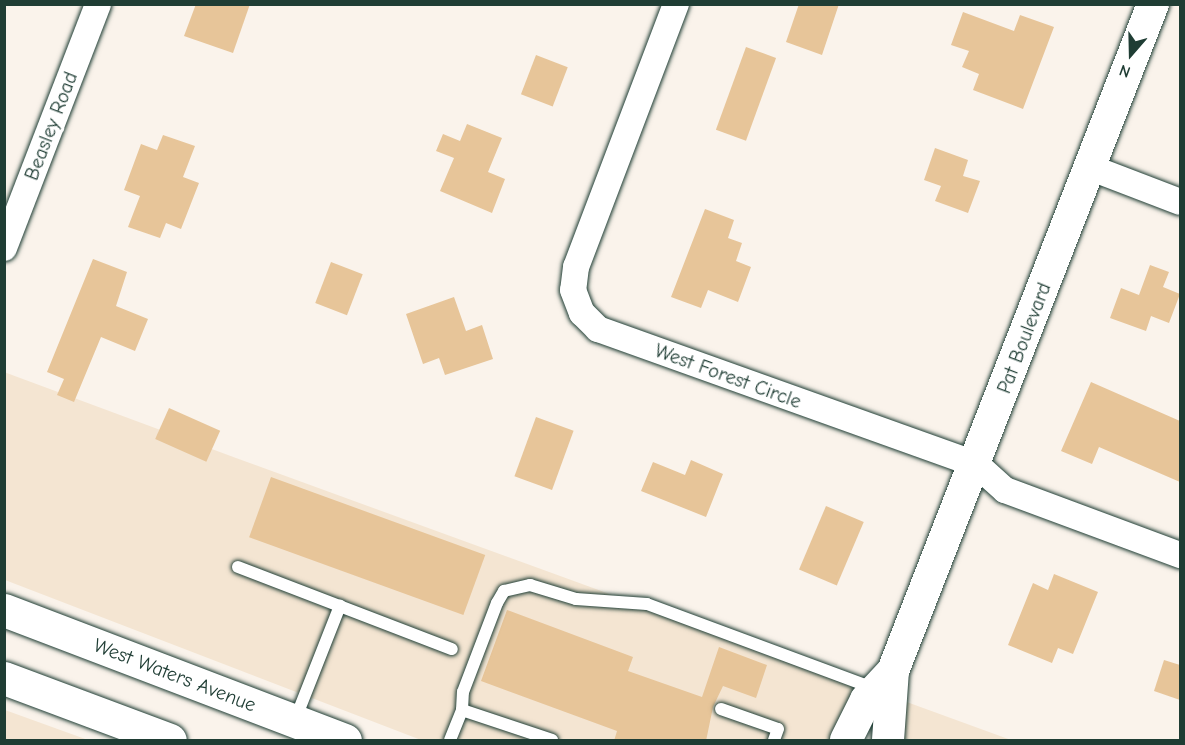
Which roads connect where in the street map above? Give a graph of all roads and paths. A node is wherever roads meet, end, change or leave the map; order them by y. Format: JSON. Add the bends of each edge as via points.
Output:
{"nodes":[{"id":1,"x":98,"y":4,"type":"edge"},
{"id":2,"x":676,"y":4,"type":"edge"},
{"id":3,"x":1153,"y":4,"type":"edge"},
{"id":4,"x":1089,"y":167,"type":"junction"},
{"id":5,"x":1180,"y":202,"type":"edge"},
{"id":6,"x":4,"y":248,"type":"edge"},
{"id":7,"x":976,"y":465,"type":"junction"},
{"id":8,"x":1180,"y":555,"type":"edge"},
{"id":9,"x":238,"y":567,"type":"dead end"},
{"id":10,"x":340,"y":606,"type":"junction"},
{"id":11,"x":4,"y":610,"type":"edge"},
{"id":12,"x":452,"y":649,"type":"dead end"},
{"id":13,"x":4,"y":678,"type":"edge"},
{"id":14,"x":884,"y":680,"type":"junction"},
{"id":15,"x":721,"y":709,"type":"dead end"},
{"id":16,"x":462,"y":710,"type":"junction"},
{"id":17,"x":291,"y":731,"type":"edge"},
{"id":18,"x":170,"y":741,"type":"edge"},
{"id":19,"x":345,"y":741,"type":"edge"},
{"id":20,"x":450,"y":741,"type":"edge"},
{"id":21,"x":552,"y":741,"type":"edge"},
{"id":22,"x":774,"y":741,"type":"edge"},
{"id":23,"x":846,"y":741,"type":"edge"},
{"id":24,"x":888,"y":741,"type":"edge"}],
"edges":[{"from":1,"to":6,"type":"street","name":"Beasley Road"},
{"from":2,"to":7,"type":"street","name":"West Forest Circle","via":[[576,267],[573,290],[582,314],[598,329]]},
{"from":3,"to":4,"type":"street","name":"Pat Boulevard"},
{"from":4,"to":5,"type":"street"},
{"from":4,"to":7,"type":"street","name":"Pat Boulevard"},
{"from":7,"to":8,"type":"street","name":"West Forest Circle","via":[[1005,490]]},
{"from":7,"to":14,"type":"street","name":"Pat Boulevard"},
{"from":9,"to":10,"type":"lane"},
{"from":10,"to":12,"type":"lane"},
{"from":10,"to":17,"type":"lane"},
{"from":11,"to":17,"type":"main road","name":"West Waters Avenue"},
{"from":13,"to":18,"type":"main road"},
{"from":14,"to":16,"type":"lane","via":[[647,604],[576,599],[530,585],[504,591],[497,603],[463,692]]},
{"from":14,"to":23,"type":"street","name":"Pat Boulevard","via":[[866,700]]},
{"from":14,"to":24,"type":"street","name":"Pat Boulevard"},
{"from":15,"to":22,"type":"lane","via":[[778,729]]},
{"from":16,"to":20,"type":"lane"},
{"from":16,"to":21,"type":"lane"},
{"from":17,"to":19,"type":"main road","name":"West Waters Avenue"}]}
